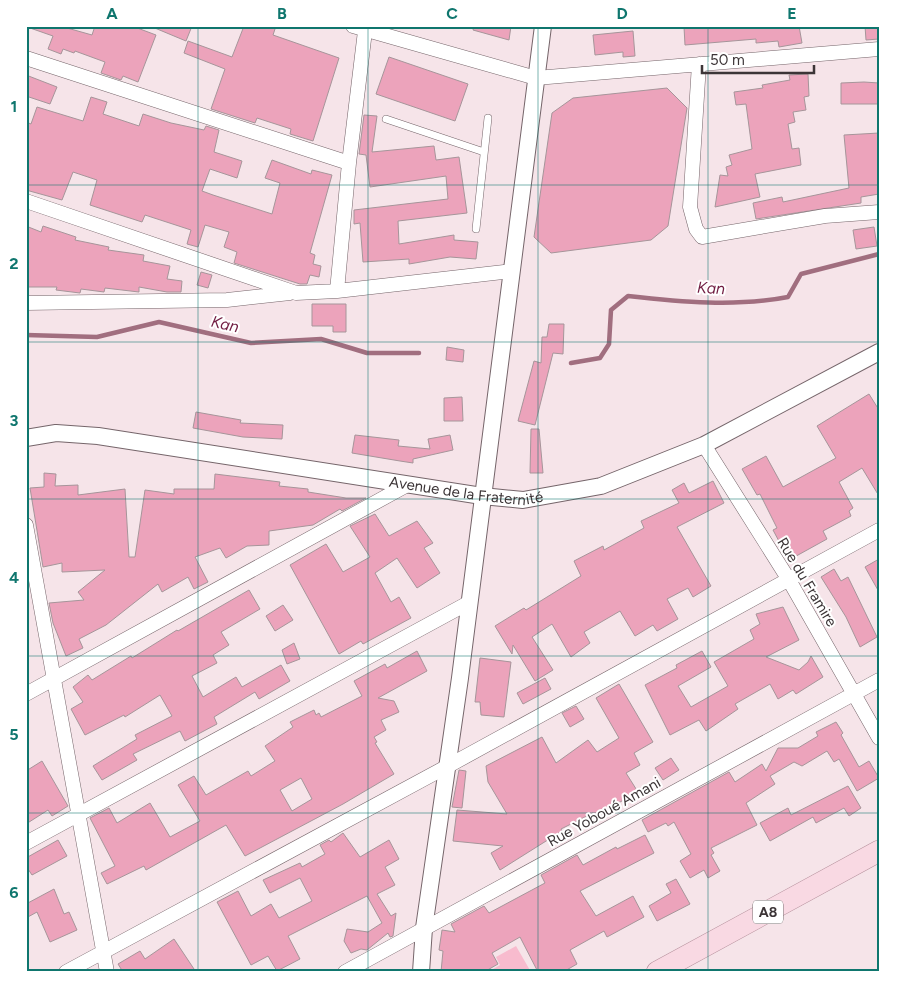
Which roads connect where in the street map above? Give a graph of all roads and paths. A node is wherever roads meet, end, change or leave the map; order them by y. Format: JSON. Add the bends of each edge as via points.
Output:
{"nodes":[{"id":1,"x":543,"y":26,"type":"edge"},
{"id":2,"x":359,"y":28,"type":"edge"},
{"id":3,"x":879,"y":49,"type":"edge"},
{"id":4,"x":26,"y":58,"type":"edge"},
{"id":5,"x":698,"y":64,"type":"junction"},
{"id":6,"x":536,"y":78,"type":"junction"},
{"id":7,"x":488,"y":118,"type":"dead end"},
{"id":8,"x":386,"y":120,"type":"dead end"},
{"id":9,"x":484,"y":152,"type":"junction"},
{"id":10,"x":348,"y":163,"type":"junction"},
{"id":11,"x":26,"y":201,"type":"edge"},
{"id":12,"x":879,"y":212,"type":"edge"},
{"id":13,"x":476,"y":229,"type":"dead end"},
{"id":14,"x":512,"y":271,"type":"junction"},
{"id":15,"x":337,"y":291,"type":"junction"},
{"id":16,"x":296,"y":293,"type":"junction"},
{"id":17,"x":26,"y":303,"type":"edge"},
{"id":18,"x":879,"y":352,"type":"edge"},
{"id":19,"x":26,"y":438,"type":"edge"},
{"id":20,"x":704,"y":445,"type":"junction"},
{"id":21,"x":409,"y":484,"type":"junction"},
{"id":22,"x":482,"y":496,"type":"junction"},
{"id":23,"x":26,"y":526,"type":"edge"},
{"id":24,"x":879,"y":530,"type":"edge"},
{"id":25,"x":789,"y":580,"type":"junction"},
{"id":26,"x":470,"y":602,"type":"junction"},
{"id":27,"x":55,"y":679,"type":"junction"},
{"id":28,"x":879,"y":680,"type":"edge"},
{"id":29,"x":26,"y":694,"type":"edge"},
{"id":30,"x":854,"y":694,"type":"junction"},
{"id":31,"x":879,"y":738,"type":"edge"},
{"id":32,"x":448,"y":766,"type":"junction"},
{"id":33,"x":79,"y":814,"type":"junction"},
{"id":34,"x":26,"y":843,"type":"edge"},
{"id":35,"x":879,"y":852,"type":"edge"},
{"id":36,"x":424,"y":928,"type":"junction"},
{"id":37,"x":104,"y":951,"type":"junction"},
{"id":38,"x":66,"y":972,"type":"edge"},
{"id":39,"x":108,"y":972,"type":"edge"},
{"id":40,"x":345,"y":972,"type":"edge"},
{"id":41,"x":421,"y":972,"type":"edge"},
{"id":42,"x":657,"y":972,"type":"edge"}],
"edges":[{"from":1,"to":6,"type":"street"},
{"from":2,"to":6,"type":"street"},
{"from":2,"to":10,"type":"street"},
{"from":3,"to":5,"type":"street"},
{"from":4,"to":10,"type":"street"},
{"from":5,"to":6,"type":"street"},
{"from":5,"to":12,"type":"street","via":[[690,207],[696,229],[702,237],[825,216]]},
{"from":6,"to":14,"type":"street"},
{"from":7,"to":9,"type":"lane"},
{"from":8,"to":9,"type":"lane"},
{"from":9,"to":13,"type":"lane"},
{"from":10,"to":15,"type":"street"},
{"from":11,"to":16,"type":"street"},
{"from":14,"to":15,"type":"street"},
{"from":14,"to":22,"type":"street"},
{"from":15,"to":16,"type":"street"},
{"from":16,"to":17,"type":"street","via":[[227,300]]},
{"from":18,"to":20,"type":"street","name":"Avenue de la Fraternité"},
{"from":19,"to":21,"type":"street","name":"Avenue de la Fraternité","via":[[56,433],[98,436]]},
{"from":20,"to":22,"type":"street","name":"Avenue de la Fraternité","via":[[601,486],[523,500]]},
{"from":20,"to":25,"type":"street","name":"Rue du Framire"},
{"from":21,"to":22,"type":"street","name":"Avenue de la Fraternité"},
{"from":21,"to":27,"type":"street"},
{"from":22,"to":26,"type":"street"},
{"from":23,"to":27,"type":"street"},
{"from":24,"to":25,"type":"street"},
{"from":25,"to":30,"type":"street","name":"Rue du Framire"},
{"from":25,"to":32,"type":"street"},
{"from":26,"to":32,"type":"street"},
{"from":26,"to":33,"type":"street"},
{"from":27,"to":29,"type":"street"},
{"from":27,"to":33,"type":"street"},
{"from":28,"to":30,"type":"street","name":"Rue Yoboué Amani"},
{"from":30,"to":31,"type":"street","name":"Rue du Framire"},
{"from":30,"to":36,"type":"street","name":"Rue Yoboué Amani"},
{"from":32,"to":36,"type":"street"},
{"from":32,"to":37,"type":"street"},
{"from":33,"to":34,"type":"street"},
{"from":33,"to":37,"type":"street"},
{"from":35,"to":42,"type":"main road","number":"A8"},
{"from":36,"to":40,"type":"street","name":"Rue Yoboué Amani"},
{"from":36,"to":41,"type":"street"},
{"from":37,"to":38,"type":"street"},
{"from":37,"to":39,"type":"street"}]}
